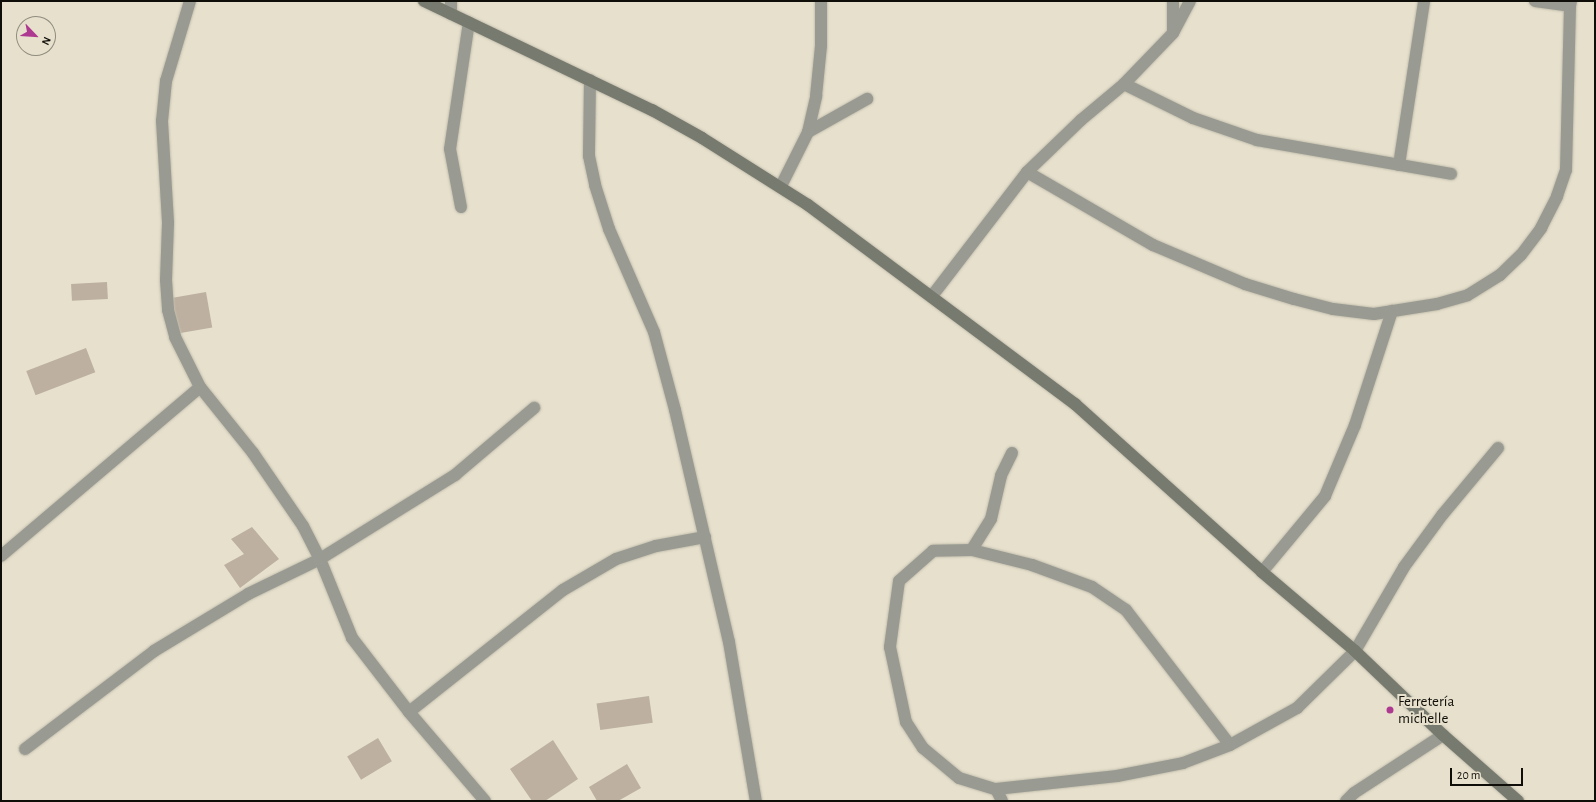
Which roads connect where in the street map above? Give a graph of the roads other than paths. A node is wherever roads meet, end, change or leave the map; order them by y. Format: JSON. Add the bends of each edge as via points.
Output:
{"nodes":[{"id":1,"x":190,"y":1,"type":"edge"},
{"id":2,"x":424,"y":1,"type":"edge"},
{"id":3,"x":451,"y":1,"type":"edge"},
{"id":4,"x":821,"y":1,"type":"edge"},
{"id":5,"x":1173,"y":1,"type":"edge"},
{"id":6,"x":1190,"y":1,"type":"edge"},
{"id":7,"x":1424,"y":1,"type":"edge"},
{"id":8,"x":1535,"y":1,"type":"edge"},
{"id":9,"x":1570,"y":3,"type":"edge"},
{"id":10,"x":451,"y":14,"type":"junction"},
{"id":11,"x":469,"y":22,"type":"junction"},
{"id":12,"x":1173,"y":33,"type":"junction"},
{"id":13,"x":590,"y":80,"type":"junction"},
{"id":14,"x":1124,"y":84,"type":"junction"},
{"id":15,"x":867,"y":99,"type":"dead end"},
{"id":16,"x":808,"y":132,"type":"junction"},
{"id":17,"x":1399,"y":164,"type":"junction"},
{"id":18,"x":1027,"y":172,"type":"junction"},
{"id":19,"x":1451,"y":174,"type":"dead end"},
{"id":20,"x":781,"y":186,"type":"junction"},
{"id":21,"x":461,"y":207,"type":"dead end"},
{"id":22,"x":932,"y":296,"type":"junction"},
{"id":23,"x":1392,"y":311,"type":"junction"},
{"id":24,"x":200,"y":387,"type":"junction"},
{"id":25,"x":534,"y":408,"type":"dead end"},
{"id":26,"x":1498,"y":448,"type":"dead end"},
{"id":27,"x":1012,"y":453,"type":"dead end"},
{"id":28,"x":705,"y":537,"type":"junction"},
{"id":29,"x":972,"y":550,"type":"junction"},
{"id":30,"x":1,"y":556,"type":"edge"},
{"id":31,"x":320,"y":559,"type":"junction"},
{"id":32,"x":1262,"y":572,"type":"junction"},
{"id":33,"x":1355,"y":651,"type":"junction"},
{"id":34,"x":409,"y":712,"type":"junction"},
{"id":35,"x":1443,"y":735,"type":"junction"},
{"id":36,"x":1230,"y":745,"type":"junction"},
{"id":37,"x":25,"y":749,"type":"dead end"},
{"id":38,"x":996,"y":789,"type":"junction"},
{"id":39,"x":485,"y":801,"type":"edge"},
{"id":40,"x":756,"y":801,"type":"edge"},
{"id":41,"x":1002,"y":801,"type":"edge"},
{"id":42,"x":1346,"y":801,"type":"edge"},
{"id":43,"x":1518,"y":801,"type":"edge"}],
"edges":[{"from":1,"to":24,"type":"street","via":[[166,80],[162,121],[163,176],[168,223],[168,310],[175,337]]},
{"from":2,"to":10,"type":"street"},
{"from":3,"to":10,"type":"street"},
{"from":4,"to":16,"type":"street","via":[[821,46],[816,96]]},
{"from":5,"to":12,"type":"street"},
{"from":6,"to":12,"type":"street"},
{"from":7,"to":17,"type":"street"},
{"from":8,"to":9,"type":"street"},
{"from":9,"to":23,"type":"street","via":[[1566,170],[1558,196],[1542,228],[1521,255],[1500,275],[1468,295],[1437,304]]},
{"from":10,"to":11,"type":"street"},
{"from":11,"to":13,"type":"street"},
{"from":11,"to":21,"type":"street","via":[[450,149]]},
{"from":12,"to":14,"type":"street"},
{"from":13,"to":20,"type":"street","via":[[702,138]]},
{"from":13,"to":28,"type":"street","via":[[589,156],[595,185],[609,229],[654,332]]},
{"from":14,"to":17,"type":"street","via":[[1193,118],[1257,140]]},
{"from":14,"to":18,"type":"street"},
{"from":15,"to":16,"type":"street"},
{"from":16,"to":20,"type":"street"},
{"from":17,"to":19,"type":"street"},
{"from":18,"to":22,"type":"street"},
{"from":18,"to":23,"type":"street","via":[[1153,245],[1238,281],[1333,309],[1374,314]]},
{"from":20,"to":22,"type":"street"},
{"from":22,"to":32,"type":"street","via":[[1076,404]]},
{"from":23,"to":32,"type":"street","via":[[1355,425],[1325,496]]},
{"from":24,"to":30,"type":"street"},
{"from":24,"to":31,"type":"street","via":[[253,453],[303,526]]},
{"from":25,"to":31,"type":"street","via":[[455,475]]},
{"from":26,"to":33,"type":"street","via":[[1442,514],[1404,567]]},
{"from":27,"to":29,"type":"street","via":[[1001,476],[991,518]]},
{"from":28,"to":34,"type":"street","via":[[656,546],[616,559],[563,590]]},
{"from":28,"to":40,"type":"street","via":[[729,642]]},
{"from":29,"to":36,"type":"street","via":[[1032,565],[1092,586],[1126,610]]},
{"from":29,"to":38,"type":"street","via":[[933,551],[899,581],[890,647],[906,722],[923,748],[959,778]]},
{"from":31,"to":34,"type":"street","via":[[352,638]]},
{"from":31,"to":37,"type":"street","via":[[248,594],[154,651]]},
{"from":32,"to":33,"type":"street"},
{"from":33,"to":35,"type":"street"},
{"from":33,"to":36,"type":"street","via":[[1297,708]]},
{"from":34,"to":39,"type":"street"},
{"from":35,"to":42,"type":"street","via":[[1354,793]]},
{"from":35,"to":43,"type":"street"},
{"from":36,"to":38,"type":"street","via":[[1183,763],[1117,776]]},
{"from":38,"to":41,"type":"street"}]}
